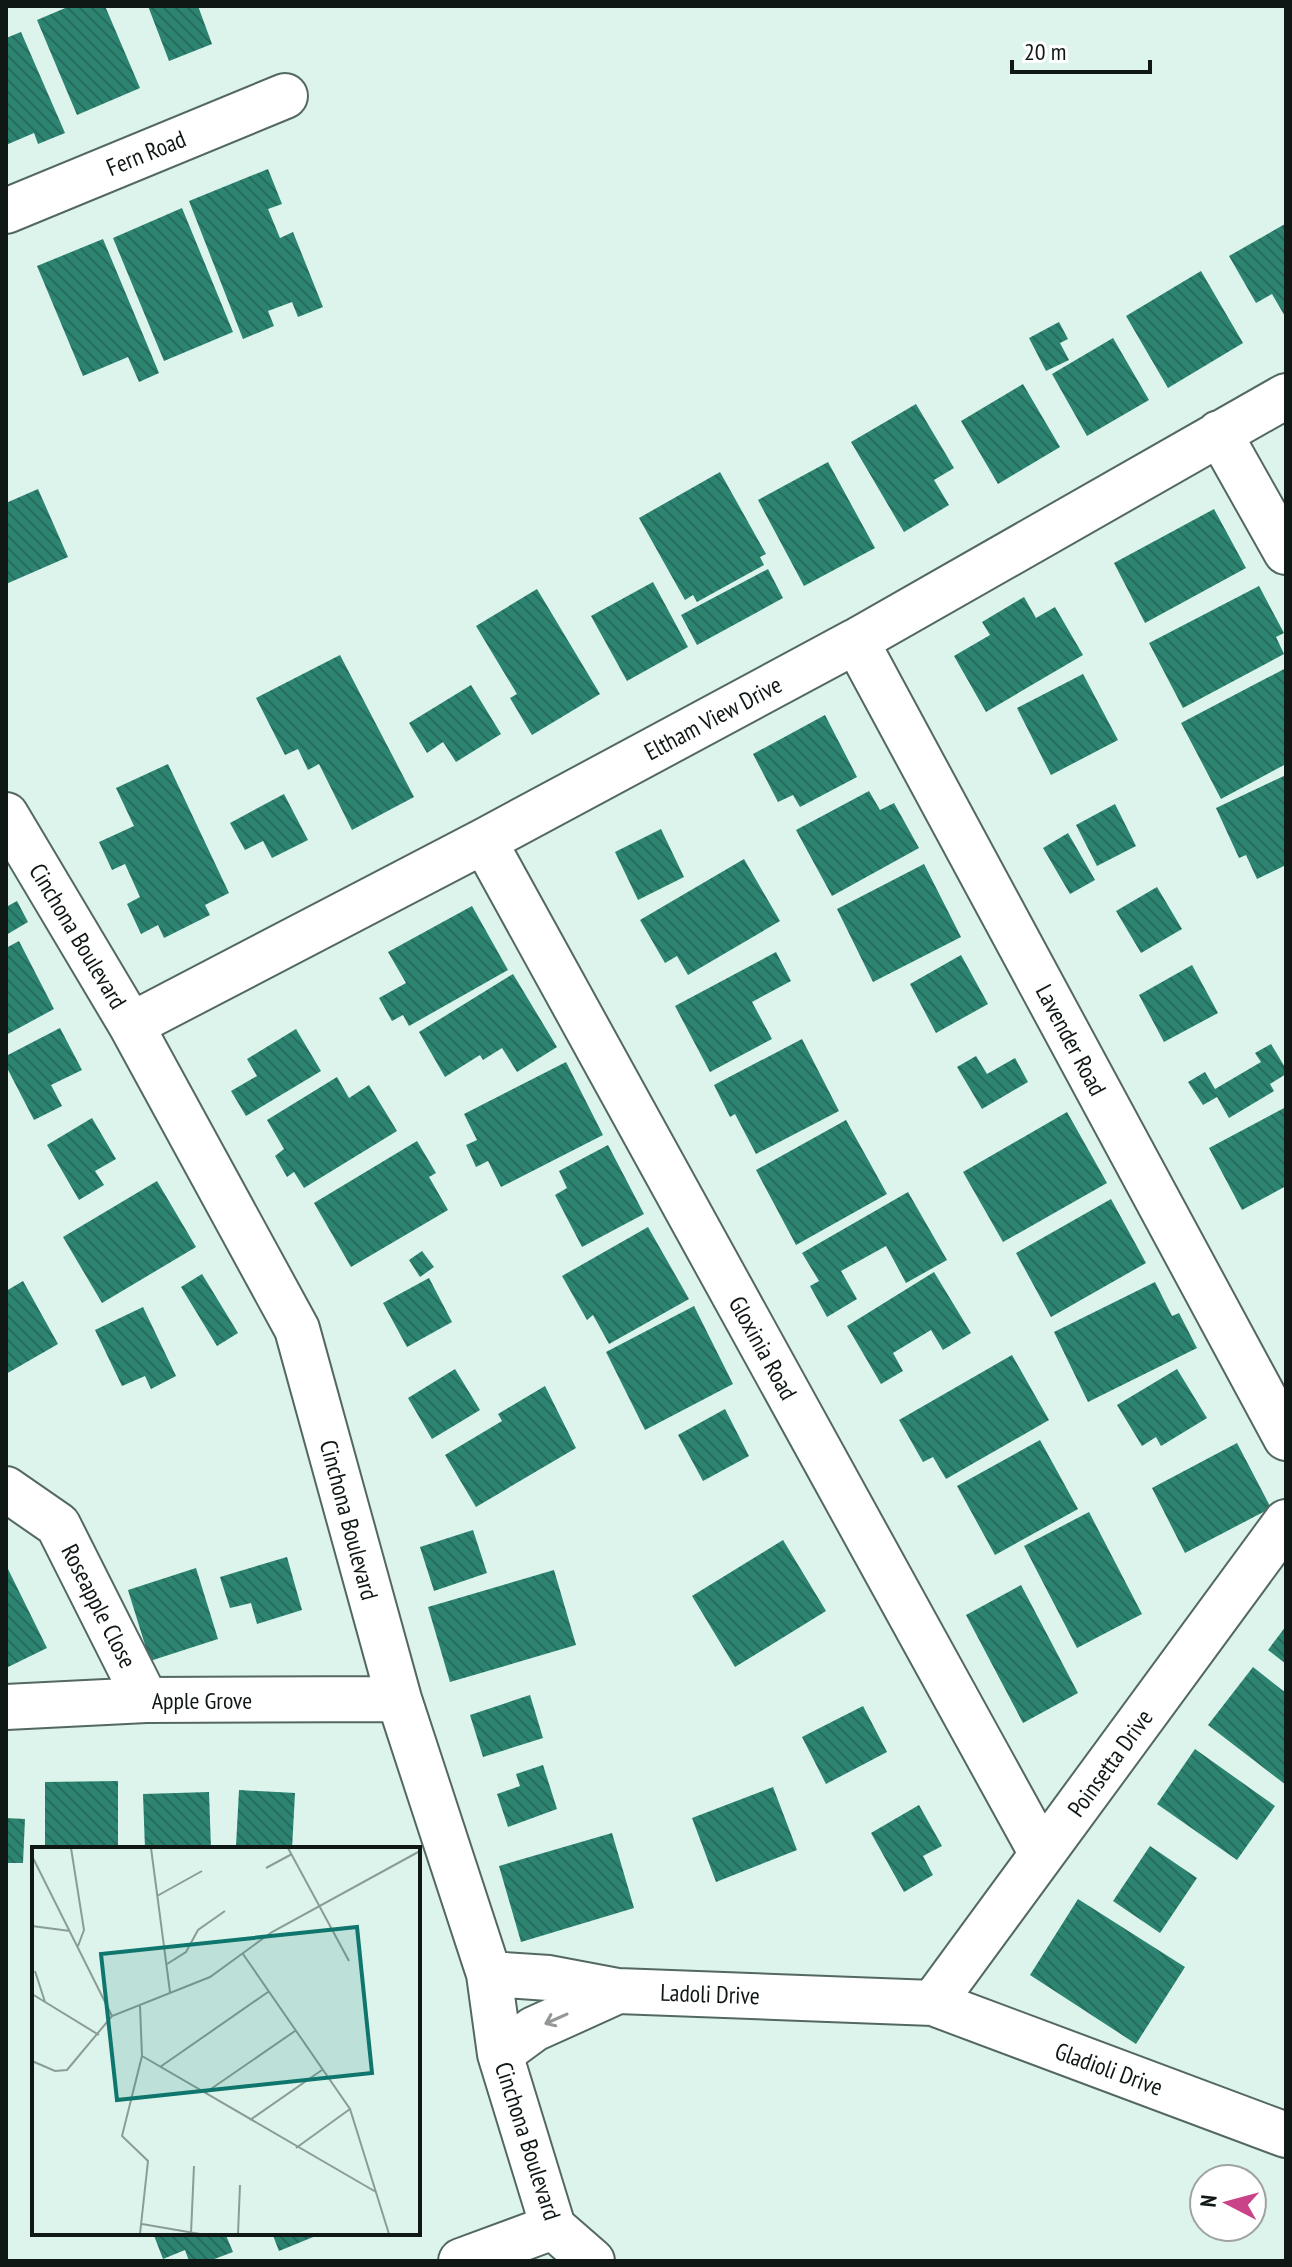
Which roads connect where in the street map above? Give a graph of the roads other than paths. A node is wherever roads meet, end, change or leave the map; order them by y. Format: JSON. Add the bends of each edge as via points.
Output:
{"nodes":[{"id":1,"x":285,"y":96,"type":"dead end"},
{"id":2,"x":6,"y":211,"type":"edge"},
{"id":3,"x":1286,"y":396,"type":"edge"},
{"id":4,"x":1219,"y":433,"type":"junction"},
{"id":5,"x":1286,"y":552,"type":"edge"},
{"id":6,"x":856,"y":641,"type":"junction"},
{"id":7,"x":6,"y":815,"type":"edge"},
{"id":8,"x":484,"y":841,"type":"junction"},
{"id":9,"x":131,"y":1025,"type":"junction"},
{"id":10,"x":1286,"y":1438,"type":"edge"},
{"id":11,"x":6,"y":1489,"type":"edge"},
{"id":12,"x":1286,"y":1522,"type":"edge"},
{"id":13,"x":399,"y":1699,"type":"junction"},
{"id":14,"x":146,"y":1700,"type":"junction"},
{"id":15,"x":6,"y":1707,"type":"edge"},
{"id":16,"x":1042,"y":1854,"type":"junction"},
{"id":17,"x":489,"y":1974,"type":"junction"},
{"id":18,"x":618,"y":1991,"type":"junction"},
{"id":19,"x":933,"y":2003,"type":"junction"},
{"id":20,"x":500,"y":2054,"type":"junction"},
{"id":21,"x":1286,"y":2135,"type":"edge"},
{"id":22,"x":553,"y":2227,"type":"junction"},
{"id":23,"x":461,"y":2261,"type":"edge"},
{"id":24,"x":592,"y":2261,"type":"edge"}],
"edges":[{"from":1,"to":2,"type":"street","name":"Fern Road"},
{"from":3,"to":4,"type":"street","name":"Eltham View Drive"},
{"from":4,"to":5,"type":"street"},
{"from":4,"to":6,"type":"street","name":"Eltham View Drive"},
{"from":6,"to":8,"type":"street","name":"Eltham View Drive"},
{"from":6,"to":10,"type":"street","name":"Lavender Road"},
{"from":7,"to":9,"type":"street","name":"Cinchona Boulevard"},
{"from":8,"to":9,"type":"street","name":"Eltham View Drive"},
{"from":8,"to":16,"type":"street","name":"Gloxinia Road"},
{"from":9,"to":13,"type":"street","name":"Cinchona Boulevard","via":[[297,1329]]},
{"from":11,"to":14,"type":"street","name":"Roseapple Close","via":[[58,1525]]},
{"from":12,"to":16,"type":"street","name":"Poinsetta Drive"},
{"from":13,"to":14,"type":"street","name":"Apple Grove"},
{"from":13,"to":17,"type":"street","name":"Cinchona Boulevard"},
{"from":14,"to":15,"type":"street","name":"Apple Grove"},
{"from":16,"to":19,"type":"street","name":"Poinsetta Drive"},
{"from":17,"to":18,"type":"street","name":"Ladoli Drive"},
{"from":17,"to":20,"type":"street","name":"Cinchona Boulevard"},
{"from":18,"to":19,"type":"street","name":"Ladoli Drive"},
{"from":18,"to":20,"type":"street","one_way":true,"via":[[534,2029]]},
{"from":19,"to":21,"type":"street","name":"Gladioli Drive"},
{"from":20,"to":22,"type":"street","name":"Cinchona Boulevard"},
{"from":22,"to":23,"type":"street"},
{"from":22,"to":24,"type":"street","name":"Cinchona Boulevard"}]}
